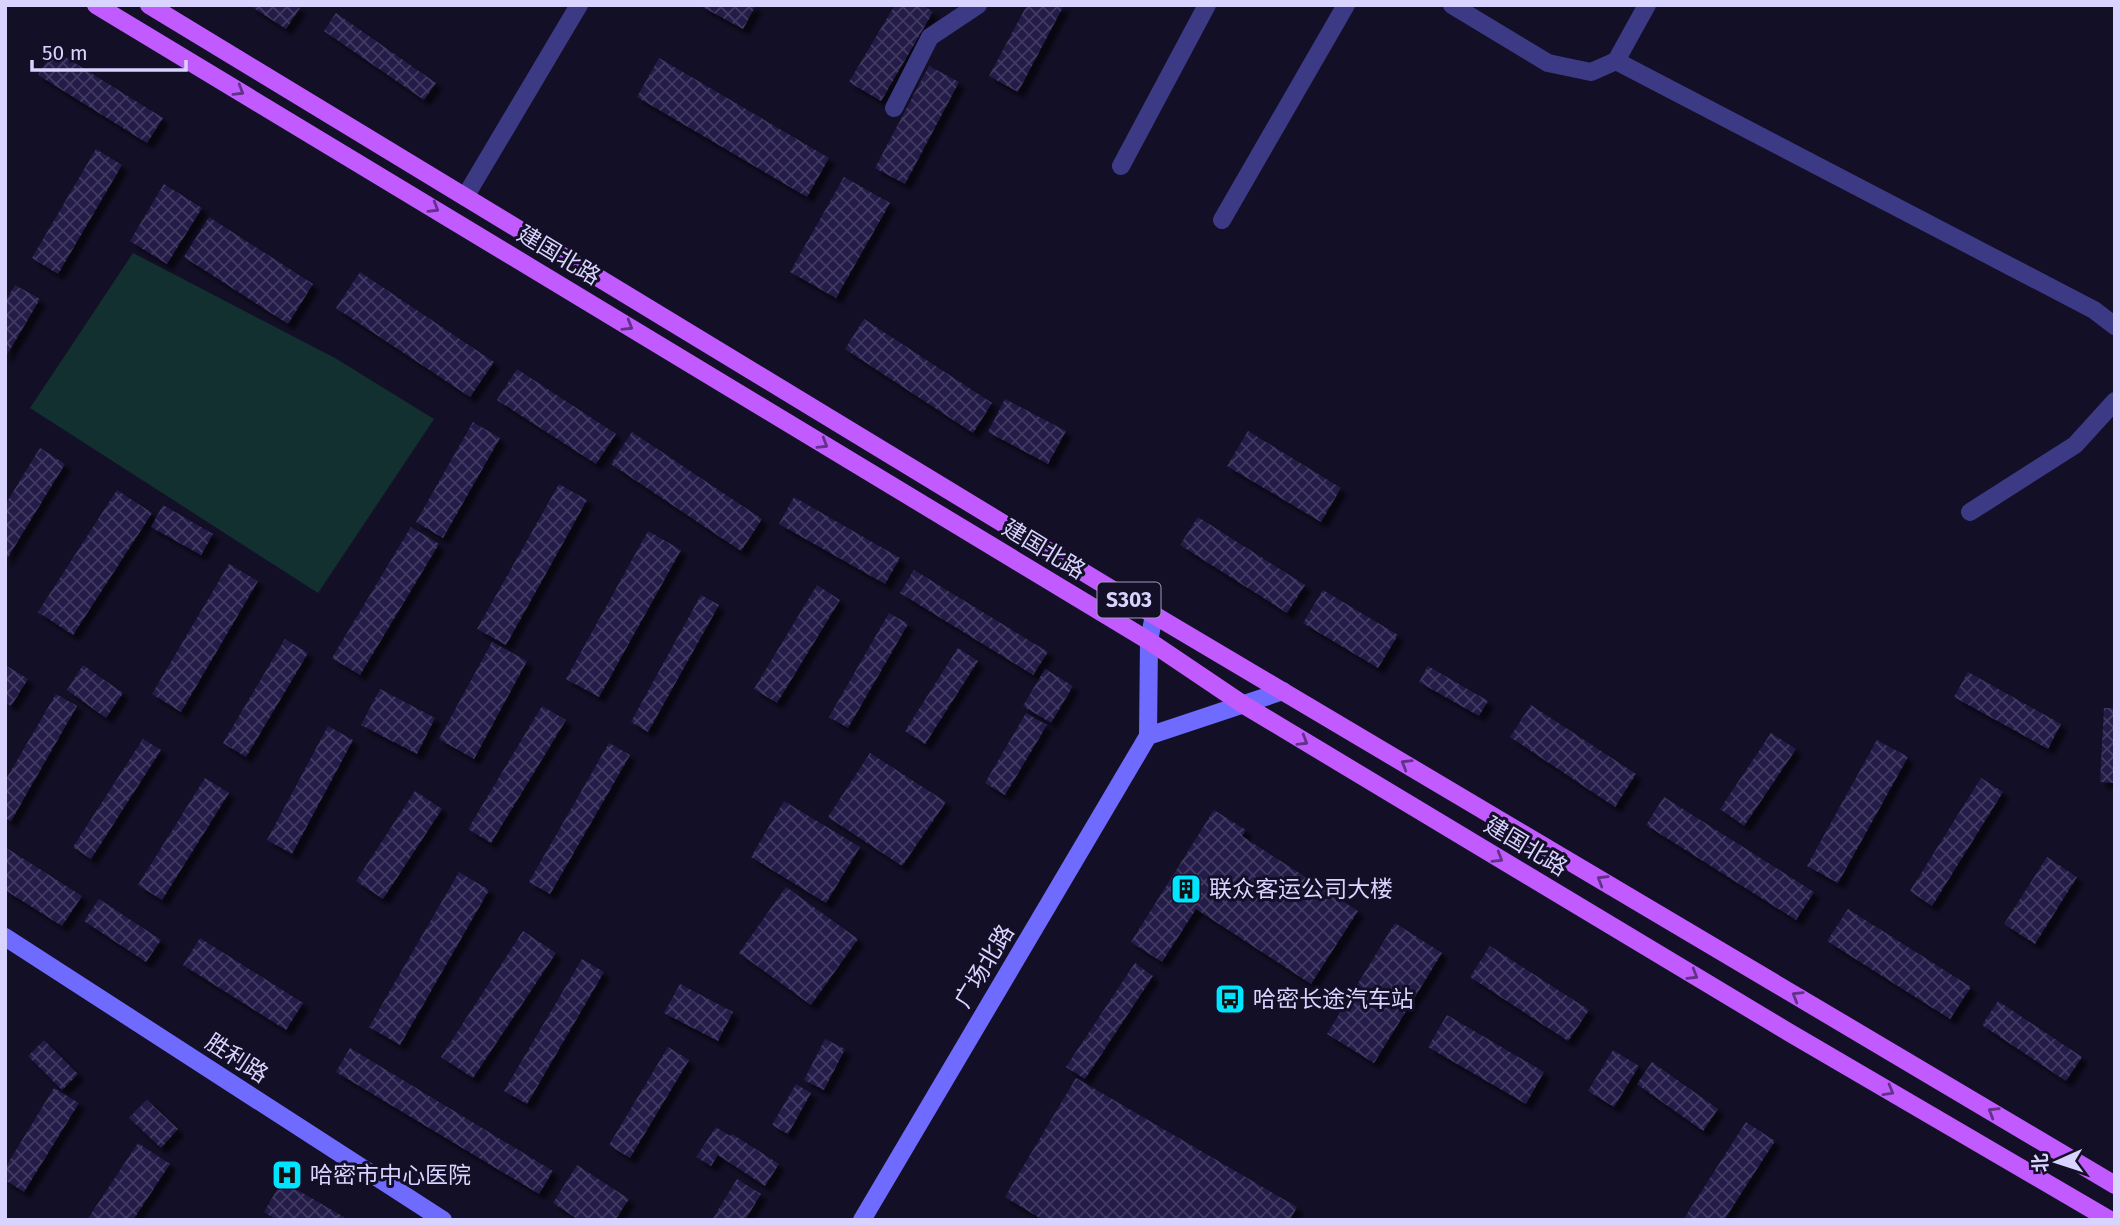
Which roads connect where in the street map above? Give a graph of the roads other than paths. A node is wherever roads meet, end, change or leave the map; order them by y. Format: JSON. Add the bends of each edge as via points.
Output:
{"nodes":[{"id":1,"x":96,"y":5,"type":"edge"},
{"id":2,"x":149,"y":5,"type":"edge"},
{"id":3,"x":579,"y":5,"type":"edge"},
{"id":4,"x":978,"y":5,"type":"edge"},
{"id":5,"x":1207,"y":5,"type":"edge"},
{"id":6,"x":1346,"y":5,"type":"edge"},
{"id":7,"x":1452,"y":5,"type":"edge"},
{"id":8,"x":1647,"y":5,"type":"edge"},
{"id":9,"x":1616,"y":61,"type":"junction"},
{"id":10,"x":894,"y":108,"type":"dead end"},
{"id":11,"x":1121,"y":166,"type":"dead end"},
{"id":12,"x":465,"y":197,"type":"junction"},
{"id":13,"x":1222,"y":220,"type":"dead end"},
{"id":14,"x":2115,"y":326,"type":"edge"},
{"id":15,"x":2115,"y":401,"type":"edge"},
{"id":16,"x":1970,"y":512,"type":"dead end"},
{"id":17,"x":1154,"y":615,"type":"junction"},
{"id":18,"x":1149,"y":641,"type":"junction"},
{"id":19,"x":1283,"y":691,"type":"junction"},
{"id":20,"x":1244,"y":705,"type":"junction"},
{"id":21,"x":1149,"y":736,"type":"junction"},
{"id":22,"x":5,"y":937,"type":"edge"},
{"id":23,"x":2115,"y":1185,"type":"edge"},
{"id":24,"x":443,"y":1220,"type":"edge"},
{"id":25,"x":862,"y":1220,"type":"edge"},
{"id":26,"x":2110,"y":1220,"type":"edge"}],
"edges":[{"from":1,"to":18,"type":"main road","name":"建国北路","one_way":true},
{"from":2,"to":12,"type":"main road","name":"建国北路","number":"S303"},
{"from":3,"to":12,"type":"street"},
{"from":4,"to":10,"type":"street","via":[[930,37]]},
{"from":5,"to":11,"type":"street"},
{"from":6,"to":13,"type":"street"},
{"from":7,"to":9,"type":"street","via":[[1548,63],[1591,72]]},
{"from":8,"to":9,"type":"street"},
{"from":9,"to":14,"type":"street","via":[[2094,310]]},
{"from":12,"to":17,"type":"main road","name":"建国北路","number":"S303"},
{"from":15,"to":16,"type":"street","via":[[2075,445]]},
{"from":17,"to":18,"type":"main road"},
{"from":17,"to":19,"type":"main road","name":"建国北路","number":"S303"},
{"from":18,"to":20,"type":"main road","name":"建国北路"},
{"from":18,"to":21,"type":"main road"},
{"from":19,"to":20,"type":"main road"},
{"from":23,"to":19,"type":"main road","name":"建国北路","number":"S303","one_way":true},
{"from":20,"to":21,"type":"main road"},
{"from":20,"to":26,"type":"main road","name":"建国北路","one_way":true},
{"from":21,"to":25,"type":"main road","name":"广场北路"},
{"from":22,"to":24,"type":"main road","name":"胜利路"}]}
